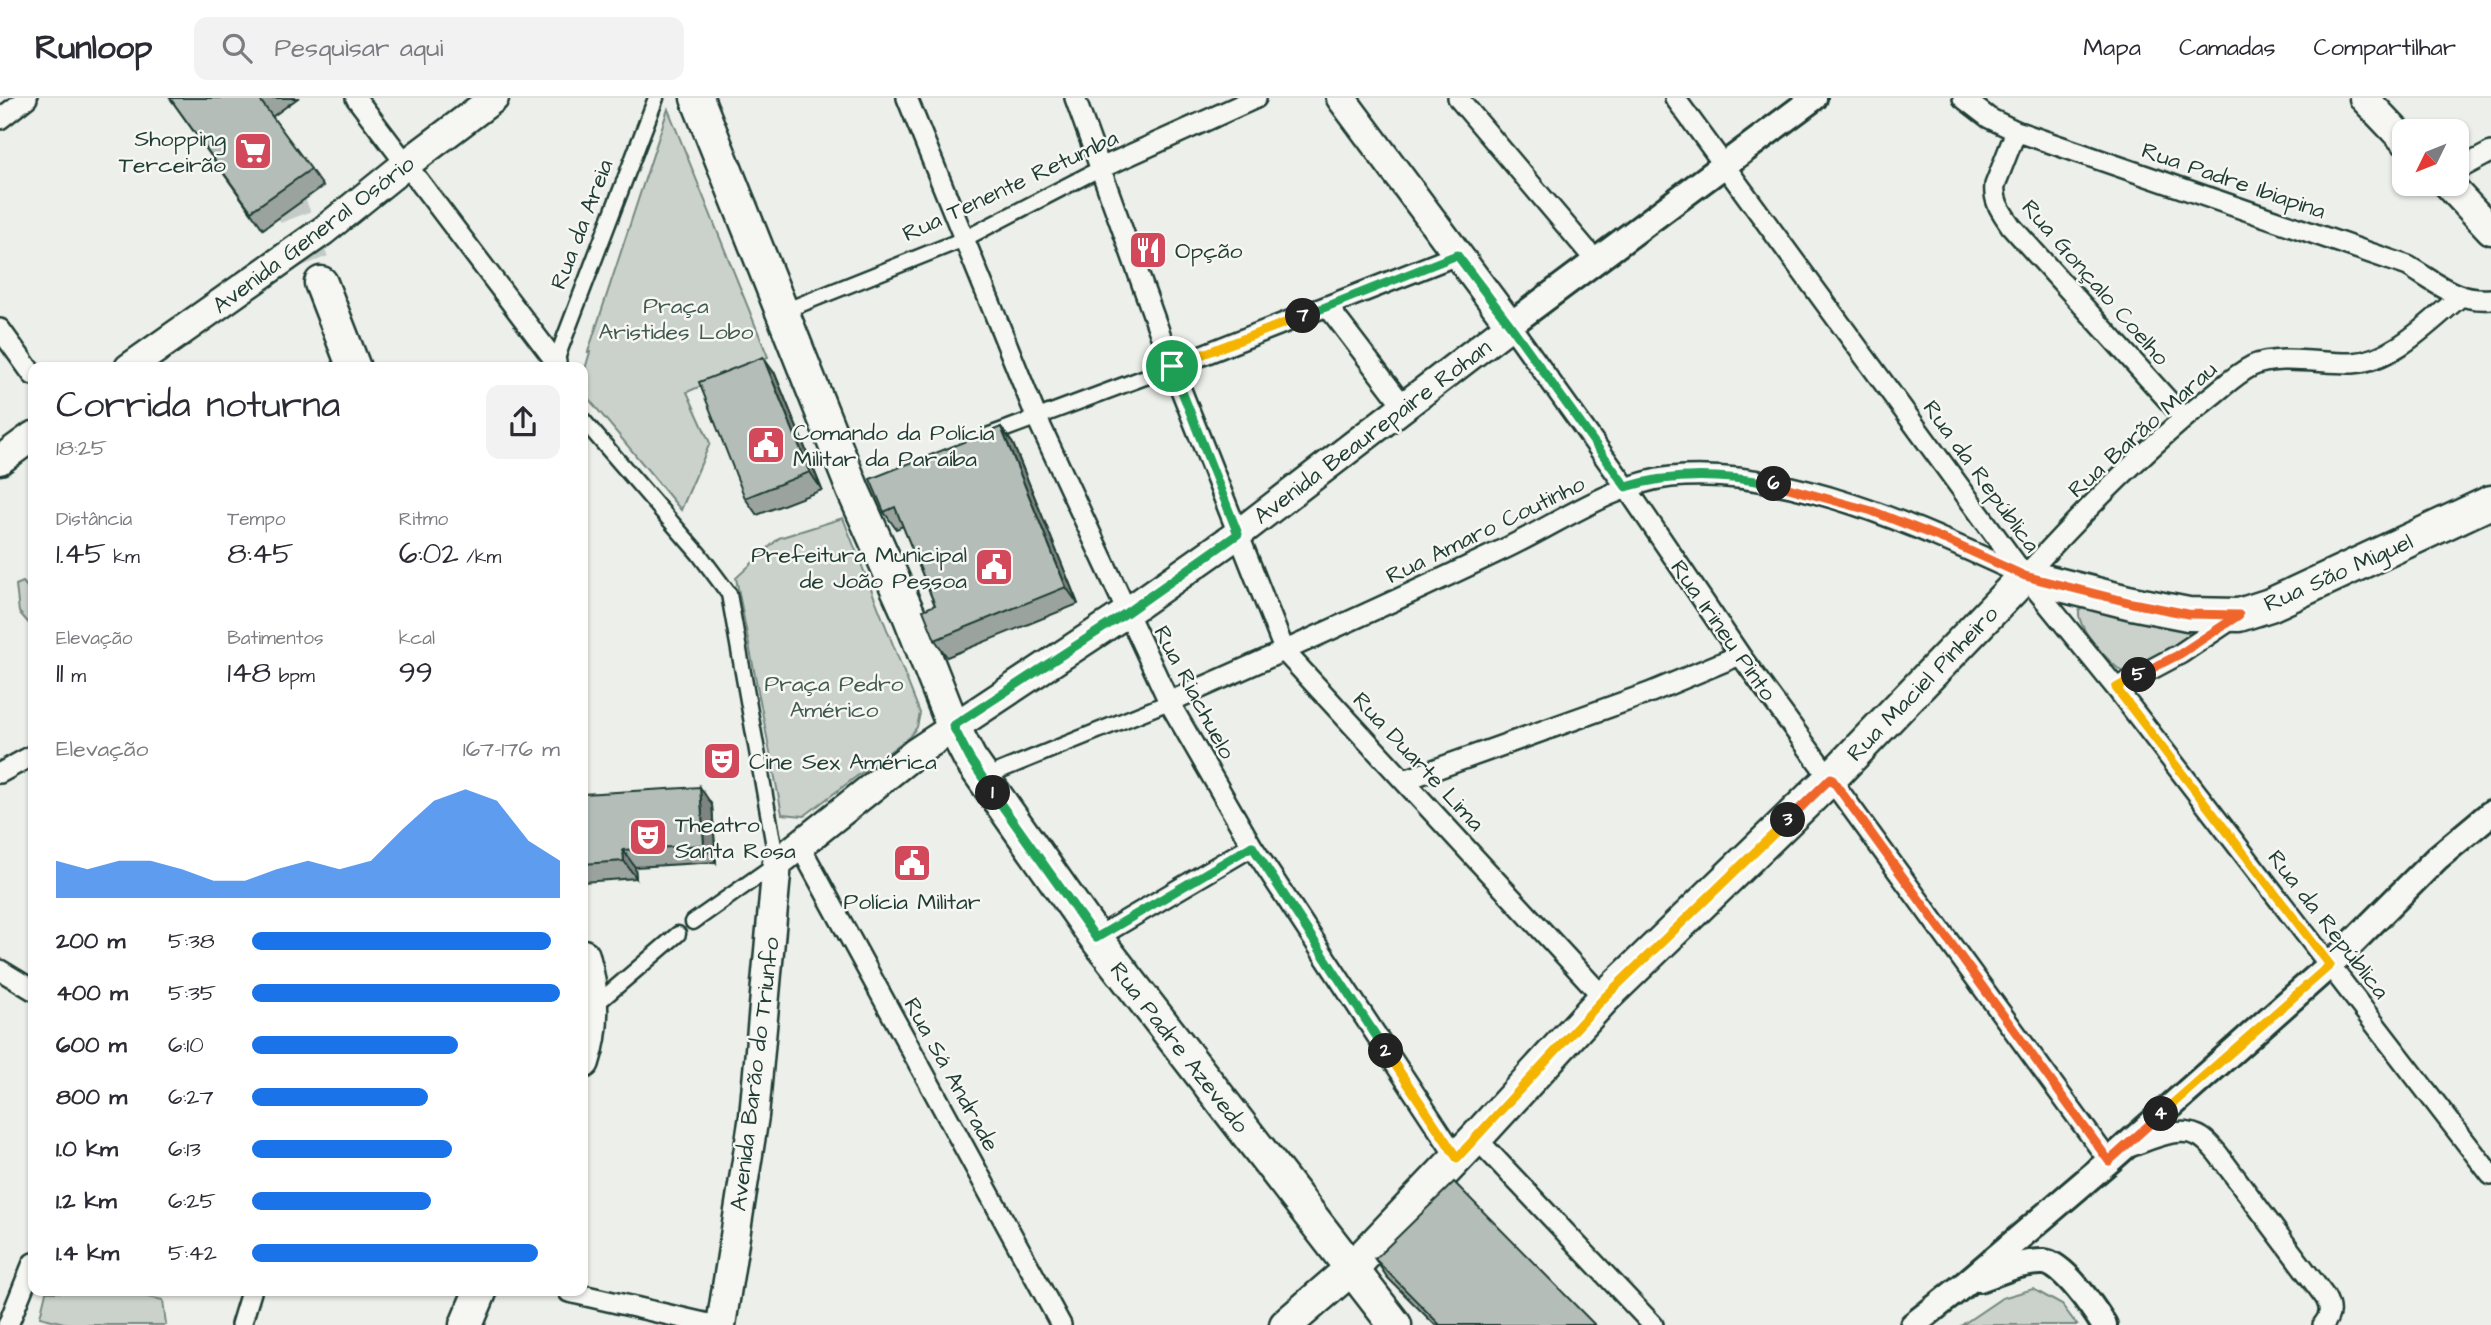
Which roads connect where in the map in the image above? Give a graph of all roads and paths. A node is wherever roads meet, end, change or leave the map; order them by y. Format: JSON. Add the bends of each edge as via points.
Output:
{"nodes":[{"id":1,"x":26,"y":98,"type":"edge"},
{"id":2,"x":356,"y":98,"type":"edge"},
{"id":3,"x":494,"y":98,"type":"edge"},
{"id":4,"x":656,"y":98,"type":"edge"},
{"id":5,"x":697,"y":98,"type":"edge"},
{"id":6,"x":907,"y":98,"type":"edge"},
{"id":7,"x":1074,"y":98,"type":"edge"},
{"id":8,"x":1256,"y":98,"type":"edge"},
{"id":9,"x":1341,"y":98,"type":"edge"},
{"id":10,"x":1458,"y":98,"type":"edge"},
{"id":11,"x":1675,"y":98,"type":"edge"},
{"id":12,"x":1963,"y":98,"type":"edge"},
{"id":13,"x":2364,"y":98,"type":"edge"},
{"id":14,"x":1809,"y":99,"type":"edge"},
{"id":15,"x":0,"y":119,"type":"edge"},
{"id":16,"x":2392,"y":127,"type":"edge"},
{"id":17,"x":2016,"y":131,"type":"junction"},
{"id":18,"x":2491,"y":152,"type":"edge"},
{"id":19,"x":1726,"y":164,"type":"junction"},
{"id":20,"x":2469,"y":164,"type":"edge"},
{"id":21,"x":405,"y":165,"type":"junction"},
{"id":22,"x":1101,"y":169,"type":"junction"},
{"id":23,"x":2459,"y":196,"type":"edge"},
{"id":24,"x":2491,"y":230,"type":"edge"},
{"id":25,"x":964,"y":239,"type":"junction"},
{"id":26,"x":1457,"y":255,"type":"junction"},
{"id":27,"x":1596,"y":261,"type":"junction"},
{"id":28,"x":321,"y":283,"type":"tunnel mouth"},
{"id":29,"x":2460,"y":298,"type":"junction"},
{"id":30,"x":2491,"y":299,"type":"edge"},
{"id":31,"x":1328,"y":307,"type":"junction"},
{"id":32,"x":784,"y":311,"type":"junction"},
{"id":33,"x":1510,"y":325,"type":"junction"},
{"id":34,"x":0,"y":329,"type":"edge"},
{"id":35,"x":138,"y":362,"type":"edge"},
{"id":36,"x":352,"y":362,"type":"edge"},
{"id":37,"x":553,"y":362,"type":"edge"},
{"id":38,"x":557,"y":362,"type":"edge"},
{"id":39,"x":1172,"y":366,"type":"junction"},
{"id":40,"x":28,"y":368,"type":"edge"},
{"id":41,"x":1405,"y":408,"type":"junction"},
{"id":42,"x":1036,"y":416,"type":"junction"},
{"id":43,"x":2184,"y":418,"type":"junction"},
{"id":44,"x":588,"y":426,"type":"edge"},
{"id":45,"x":28,"y":440,"type":"edge"},
{"id":46,"x":975,"y":441,"type":"edge"},
{"id":47,"x":0,"y":460,"type":"edge"},
{"id":48,"x":1626,"y":487,"type":"junction"},
{"id":49,"x":2491,"y":502,"type":"edge"},
{"id":50,"x":1238,"y":534,"type":"junction"},
{"id":51,"x":2025,"y":576,"type":"junction"},
{"id":52,"x":1126,"y":613,"type":"junction"},
{"id":53,"x":2239,"y":615,"type":"junction"},
{"id":54,"x":1285,"y":652,"type":"junction"},
{"id":55,"x":1740,"y":655,"type":"junction"},
{"id":56,"x":2116,"y":688,"type":"junction"},
{"id":57,"x":1168,"y":702,"type":"junction"},
{"id":58,"x":953,"y":726,"type":"junction"},
{"id":59,"x":28,"y":758,"type":"edge"},
{"id":60,"x":0,"y":773,"type":"edge"},
{"id":61,"x":982,"y":778,"type":"junction"},
{"id":62,"x":1831,"y":778,"type":"junction"},
{"id":63,"x":1405,"y":780,"type":"junction"},
{"id":64,"x":2491,"y":813,"type":"edge"},
{"id":65,"x":800,"y":846,"type":"junction"},
{"id":66,"x":1252,"y":846,"type":"junction"},
{"id":67,"x":777,"y":863,"type":"junction"},
{"id":68,"x":693,"y":922,"type":"dead end"},
{"id":69,"x":678,"y":934,"type":"dead end"},
{"id":70,"x":1096,"y":938,"type":"junction"},
{"id":71,"x":2330,"y":965,"type":"junction"},
{"id":72,"x":0,"y":970,"type":"edge"},
{"id":73,"x":28,"y":987,"type":"edge"},
{"id":74,"x":588,"y":987,"type":"edge"},
{"id":75,"x":1604,"y":998,"type":"junction"},
{"id":76,"x":1466,"y":1148,"type":"junction"},
{"id":77,"x":2115,"y":1155,"type":"junction"},
{"id":78,"x":2491,"y":1175,"type":"edge"},
{"id":79,"x":1352,"y":1268,"type":"junction"},
{"id":80,"x":28,"y":1275,"type":"edge"},
{"id":81,"x":1965,"y":1284,"type":"junction"},
{"id":82,"x":250,"y":1296,"type":"edge"},
{"id":83,"x":478,"y":1296,"type":"edge"},
{"id":84,"x":586,"y":1296,"type":"edge"},
{"id":85,"x":8,"y":1325,"type":"edge"},
{"id":86,"x":241,"y":1325,"type":"edge"},
{"id":87,"x":466,"y":1325,"type":"edge"},
{"id":88,"x":713,"y":1325,"type":"edge"},
{"id":89,"x":720,"y":1325,"type":"edge"},
{"id":90,"x":1062,"y":1325,"type":"edge"},
{"id":91,"x":1286,"y":1325,"type":"edge"},
{"id":92,"x":1395,"y":1325,"type":"edge"},
{"id":93,"x":1653,"y":1325,"type":"edge"},
{"id":94,"x":1913,"y":1325,"type":"edge"},
{"id":95,"x":2104,"y":1325,"type":"edge"},
{"id":96,"x":2323,"y":1325,"type":"edge"}],
"edges":[{"from":1,"to":15,"type":"street"},
{"from":2,"to":21,"type":"street"},
{"from":3,"to":21,"type":"main road","name":"Avenida General Osório"},
{"from":4,"to":38,"type":"street","name":"Rua da Areia"},
{"from":5,"to":32,"type":"main road"},
{"from":6,"to":25,"type":"street","name":"Rua Riachuelo"},
{"from":7,"to":22,"type":"street","name":"Rua Duarte Lima"},
{"from":8,"to":22,"type":"street","name":"Rua Tenente Retumba"},
{"from":9,"to":26,"type":"main road","name":"Rua Irineu Pinto"},
{"from":10,"to":27,"type":"street"},
{"from":11,"to":19,"type":"street","name":"Rua da República"},
{"from":12,"to":17,"type":"street","name":"Rua Padre Ibiapina"},
{"from":13,"to":16,"type":"main road"},
{"from":14,"to":19,"type":"street","name":"Avenida Beaurepaire Rohan"},
{"from":17,"to":29,"type":"street","name":"Rua Padre Ibiapina","via":[[2408,266]]},
{"from":17,"to":43,"type":"street","name":"Rua Gonçalo Coelho","via":[[1995,185],[1997,206]]},
{"from":18,"to":20,"type":"street"},
{"from":19,"to":27,"type":"street","name":"Avenida Beaurepaire Rohan"},
{"from":19,"to":51,"type":"street","name":"Rua da República"},
{"from":21,"to":35,"type":"main road","name":"Avenida General Osório","via":[[323,231]]},
{"from":21,"to":37,"type":"street"},
{"from":22,"to":25,"type":"street","name":"Rua Tenente Retumba"},
{"from":22,"to":39,"type":"street","name":"Rua Duarte Lima"},
{"from":23,"to":24,"type":"main road"},
{"from":25,"to":32,"type":"street","name":"Rua Tenente Retumba"},
{"from":25,"to":42,"type":"street","name":"Rua Riachuelo"},
{"from":26,"to":31,"type":"street"},
{"from":26,"to":33,"type":"main road","name":"Rua Irineu Pinto"},
{"from":27,"to":33,"type":"street","name":"Avenida Beaurepaire Rohan"},
{"from":28,"to":36,"type":"main road"},
{"from":29,"to":30,"type":"street","name":"Rua Padre Ibiapina"},
{"from":29,"to":43,"type":"street","name":"Rua Barão Marau","via":[[2393,351],[2377,358],[2354,363],[2264,362],[2249,367]]},
{"from":31,"to":39,"type":"street"},
{"from":31,"to":41,"type":"street"},
{"from":32,"to":58,"type":"main road"},
{"from":33,"to":41,"type":"main road","name":"Avenida Beaurepaire Rohan"},
{"from":33,"to":48,"type":"street","name":"Rua Irineu Pinto"},
{"from":34,"to":40,"type":"street"},
{"from":39,"to":42,"type":"street"},
{"from":39,"to":50,"type":"street","name":"Rua Duarte Lima"},
{"from":41,"to":50,"type":"main road","name":"Avenida Beaurepaire Rohan"},
{"from":42,"to":46,"type":"street"},
{"from":42,"to":52,"type":"street","name":"Rua Riachuelo"},
{"from":43,"to":51,"type":"street","name":"Rua Barão Marau","via":[[2063,533]]},
{"from":44,"to":67,"type":"street","via":[[729,594]]},
{"from":45,"to":47,"type":"main road"},
{"from":48,"to":51,"type":"street","name":"Rua Amaro Coutinho","via":[[1674,477],[1710,477],[1794,488],[1885,516]]},
{"from":48,"to":54,"type":"street","name":"Rua Amaro Coutinho","via":[[1504,550]]},
{"from":48,"to":55,"type":"street","name":"Rua Irineu Pinto"},
{"from":49,"to":53,"type":"main road","name":"Rua São Miguel","via":[[2270,605]]},
{"from":50,"to":52,"type":"main road","name":"Avenida Beaurepaire Rohan"},
{"from":50,"to":54,"type":"street","name":"Rua Duarte Lima"},
{"from":51,"to":53,"type":"main road","via":[[2188,614]]},
{"from":51,"to":56,"type":"street","name":"Rua da República"},
{"from":51,"to":62,"type":"main road","name":"Rua Maciel Pinheiro"},
{"from":52,"to":57,"type":"street","name":"Rua Riachuelo"},
{"from":52,"to":58,"type":"main road","name":"Avenida Beaurepaire Rohan"},
{"from":53,"to":56,"type":"street","name":"Rua São Miguel"},
{"from":54,"to":57,"type":"street","name":"Rua Amaro Coutinho"},
{"from":54,"to":63,"type":"street","name":"Rua Duarte Lima"},
{"from":55,"to":62,"type":"street","name":"Rua Irineu Pinto"},
{"from":55,"to":63,"type":"street"},
{"from":56,"to":71,"type":"street","name":"Rua da República"},
{"from":57,"to":61,"type":"street","name":"Rua Amaro Coutinho"},
{"from":57,"to":66,"type":"street","name":"Rua Riachuelo"},
{"from":58,"to":61,"type":"main road","name":"Rua Padre Azevedo"},
{"from":58,"to":65,"type":"main road"},
{"from":59,"to":60,"type":"street"},
{"from":61,"to":70,"type":"main road","name":"Rua Padre Azevedo"},
{"from":62,"to":75,"type":"main road","name":"Rua Maciel Pinheiro"},
{"from":62,"to":77,"type":"street","name":"Rua Irineu Pinto"},
{"from":63,"to":75,"type":"street","name":"Rua Duarte Lima"},
{"from":64,"to":71,"type":"street","via":[[2437,858]]},
{"from":65,"to":67,"type":"main road"},
{"from":65,"to":90,"type":"street","name":"Rua Sá Andrade"},
{"from":66,"to":70,"type":"street"},
{"from":66,"to":76,"type":"street","name":"Rua Riachuelo"},
{"from":67,"to":68,"type":"street"},
{"from":67,"to":89,"type":"main road","name":"Avenida Barão do Triunfo","via":[[754,1116]]},
{"from":69,"to":74,"type":"street"},
{"from":70,"to":79,"type":"main road","name":"Rua Padre Azevedo"},
{"from":71,"to":77,"type":"street"},
{"from":71,"to":78,"type":"street","name":"Rua da República"},
{"from":72,"to":73,"type":"street"},
{"from":75,"to":76,"type":"main road","name":"Rua Maciel Pinheiro"},
{"from":76,"to":79,"type":"main road","name":"Rua Maciel Pinheiro"},
{"from":76,"to":93,"type":"street","name":"Rua Riachuelo"},
{"from":77,"to":81,"type":"street"},
{"from":77,"to":96,"type":"street","via":[[2159,1137],[2186,1132],[2199,1135],[2325,1297],[2330,1310]]},
{"from":79,"to":91,"type":"main road","name":"Rua Maciel Pinheiro"},
{"from":79,"to":92,"type":"main road","name":"Rua Padre Azevedo"},
{"from":80,"to":85,"type":"street"},
{"from":81,"to":94,"type":"street"},
{"from":81,"to":95,"type":"street","via":[[2024,1264],[2047,1262],[2064,1274]]},
{"from":82,"to":86,"type":"street"},
{"from":83,"to":87,"type":"main road"},
{"from":84,"to":88,"type":"street"}]}
